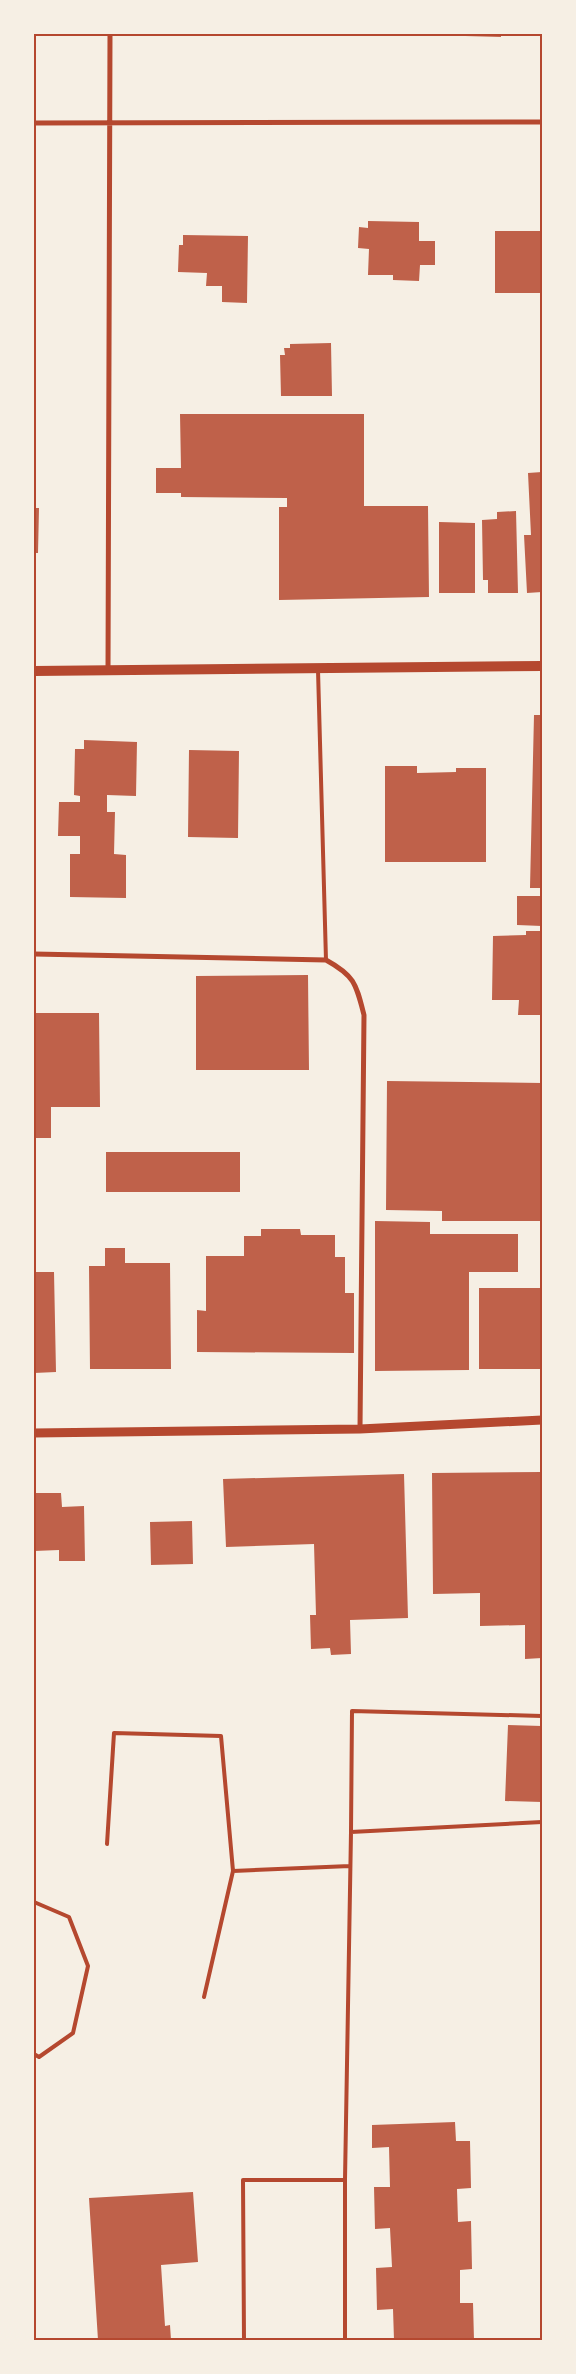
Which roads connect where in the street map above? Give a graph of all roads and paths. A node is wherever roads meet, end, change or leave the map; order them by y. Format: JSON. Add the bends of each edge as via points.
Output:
{"nodes":[{"id":1,"x":110,"y":34,"type":"edge"},
{"id":2,"x":542,"y":122,"type":"edge"},
{"id":3,"x":34,"y":123,"type":"edge"},
{"id":4,"x":111,"y":123,"type":"junction"},
{"id":5,"x":542,"y":666,"type":"edge"},
{"id":6,"x":318,"y":667,"type":"junction"},
{"id":7,"x":34,"y":671,"type":"edge"},
{"id":8,"x":108,"y":671,"type":"junction"},
{"id":9,"x":34,"y":954,"type":"edge"},
{"id":10,"x":326,"y":960,"type":"junction"},
{"id":11,"x":542,"y":1420,"type":"edge"},
{"id":12,"x":360,"y":1429,"type":"junction"},
{"id":13,"x":34,"y":1433,"type":"edge"},
{"id":14,"x":542,"y":1716,"type":"edge"},
{"id":15,"x":542,"y":1822,"type":"edge"},
{"id":16,"x":351,"y":1832,"type":"junction"},
{"id":17,"x":107,"y":1844,"type":"dead end"},
{"id":18,"x":350,"y":1866,"type":"junction"},
{"id":19,"x":233,"y":1870,"type":"junction"},
{"id":20,"x":34,"y":1902,"type":"edge"},
{"id":21,"x":204,"y":1997,"type":"dead end"},
{"id":22,"x":34,"y":2054,"type":"edge"},
{"id":23,"x":345,"y":2180,"type":"junction"},
{"id":24,"x":244,"y":2340,"type":"edge"},
{"id":25,"x":345,"y":2340,"type":"edge"}],
"edges":[{"from":1,"to":4,"type":"street"},
{"from":2,"to":4,"type":"street"},
{"from":3,"to":4,"type":"street"},
{"from":4,"to":8,"type":"street"},
{"from":5,"to":6,"type":"main road"},
{"from":6,"to":8,"type":"main road"},
{"from":6,"to":10,"type":"lane"},
{"from":7,"to":8,"type":"main road"},
{"from":9,"to":10,"type":"street"},
{"from":10,"to":12,"type":"street","via":[[346,971],[358,989],[364,1015]]},
{"from":11,"to":12,"type":"street"},
{"from":12,"to":13,"type":"street"},
{"from":14,"to":16,"type":"lane","via":[[352,1711]]},
{"from":15,"to":16,"type":"lane"},
{"from":16,"to":18,"type":"lane"},
{"from":17,"to":19,"type":"lane","via":[[114,1734],[221,1736]]},
{"from":18,"to":19,"type":"lane"},
{"from":18,"to":23,"type":"lane"},
{"from":19,"to":21,"type":"lane"},
{"from":20,"to":22,"type":"lane","via":[[69,1918],[88,1966],[73,2033],[39,2057]]},
{"from":23,"to":24,"type":"lane","via":[[243,2180]]},
{"from":23,"to":25,"type":"lane"}]}
